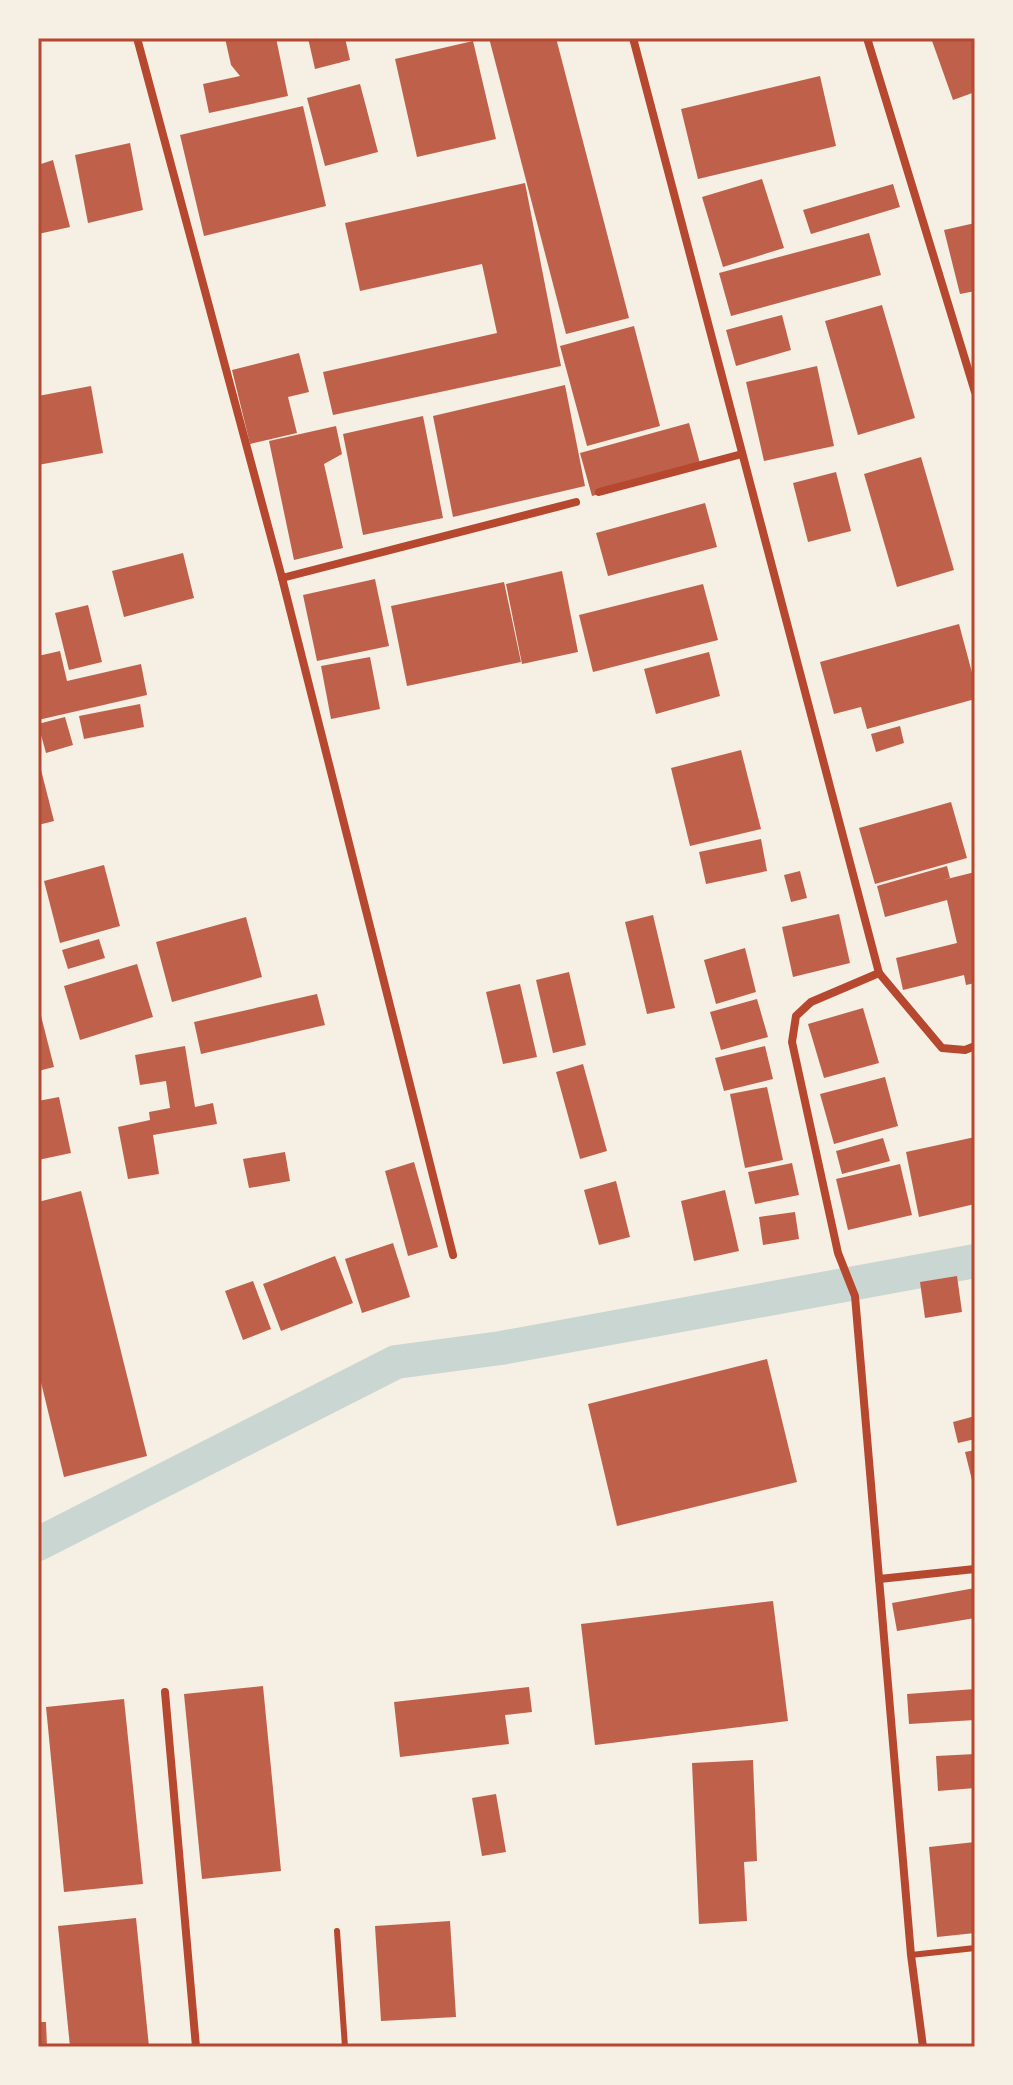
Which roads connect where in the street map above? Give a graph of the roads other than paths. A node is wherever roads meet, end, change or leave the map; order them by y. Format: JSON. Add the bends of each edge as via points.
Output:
{"nodes":[{"id":1,"x":137,"y":38,"type":"edge"},
{"id":2,"x":633,"y":38,"type":"edge"},
{"id":3,"x":867,"y":38,"type":"edge"},
{"id":4,"x":975,"y":392,"type":"edge"},
{"id":5,"x":742,"y":454,"type":"junction"},
{"id":6,"x":599,"y":492,"type":"dead end"},
{"id":7,"x":576,"y":502,"type":"dead end"},
{"id":8,"x":282,"y":578,"type":"junction"},
{"id":9,"x":879,"y":973,"type":"junction"},
{"id":10,"x":975,"y":1046,"type":"edge"},
{"id":11,"x":453,"y":1255,"type":"dead end"},
{"id":12,"x":975,"y":1569,"type":"edge"},
{"id":13,"x":879,"y":1579,"type":"junction"},
{"id":14,"x":165,"y":1692,"type":"dead end"},
{"id":15,"x":337,"y":1931,"type":"dead end"},
{"id":16,"x":975,"y":1948,"type":"edge"},
{"id":17,"x":911,"y":1955,"type":"junction"},
{"id":18,"x":196,"y":2047,"type":"edge"},
{"id":19,"x":345,"y":2047,"type":"edge"},
{"id":20,"x":923,"y":2047,"type":"edge"}],
"edges":[{"from":1,"to":8,"type":"street"},
{"from":2,"to":5,"type":"street"},
{"from":3,"to":4,"type":"street"},
{"from":5,"to":6,"type":"street"},
{"from":5,"to":9,"type":"street"},
{"from":7,"to":8,"type":"street"},
{"from":8,"to":11,"type":"street"},
{"from":9,"to":10,"type":"street","via":[[942,1048]]},
{"from":9,"to":13,"type":"street","via":[[811,1002],[796,1016],[792,1042],[838,1253],[855,1296]]},
{"from":12,"to":13,"type":"street"},
{"from":13,"to":17,"type":"street"},
{"from":14,"to":18,"type":"street"},
{"from":15,"to":19,"type":"lane"},
{"from":16,"to":17,"type":"lane"},
{"from":17,"to":20,"type":"street"}]}
